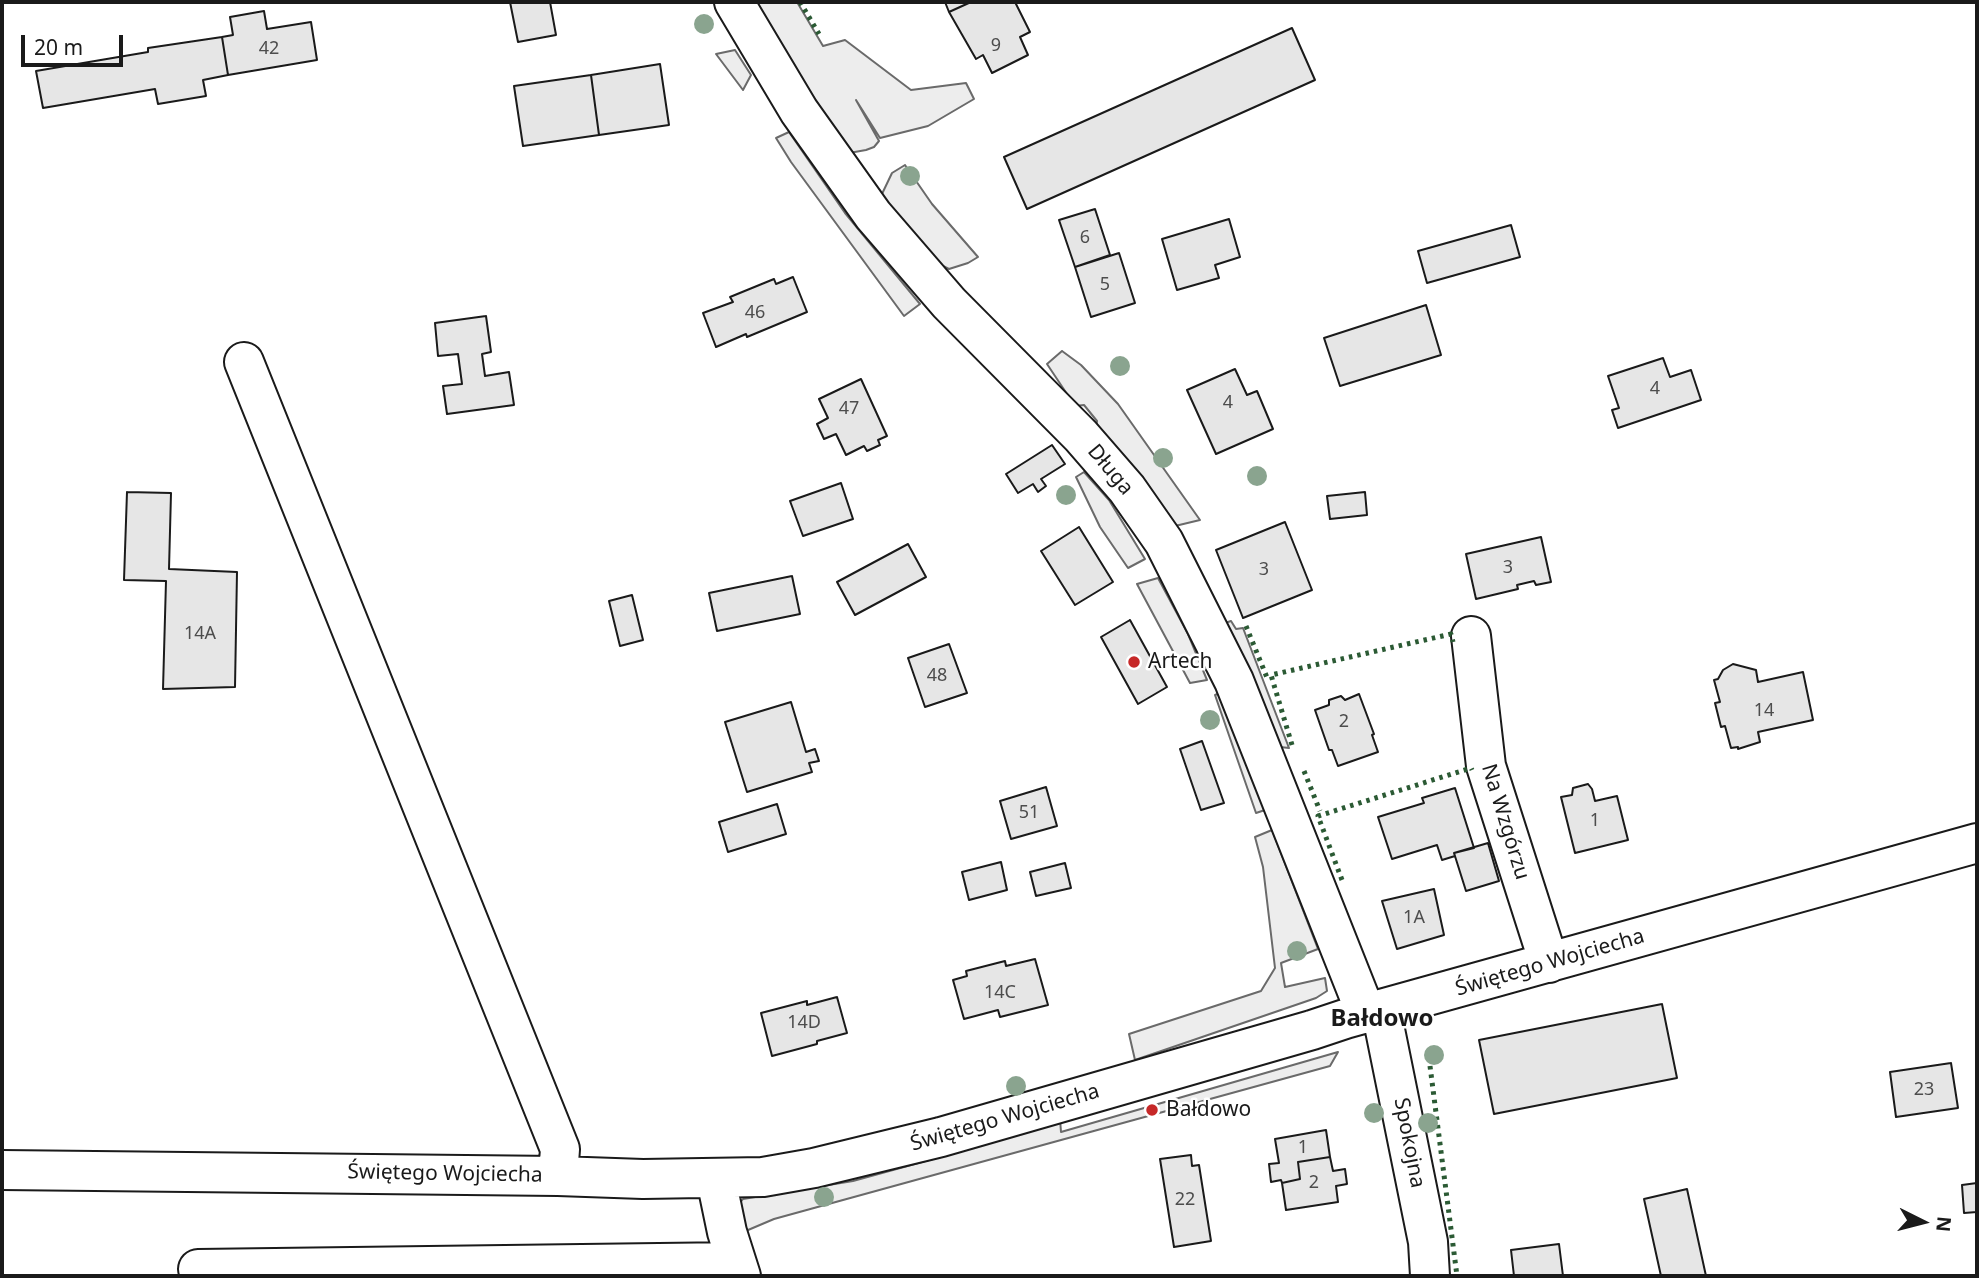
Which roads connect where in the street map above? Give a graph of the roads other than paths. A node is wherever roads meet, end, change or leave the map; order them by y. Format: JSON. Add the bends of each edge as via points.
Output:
{"nodes":[{"id":1,"x":734,"y":2,"type":"edge"},
{"id":2,"x":244,"y":362,"type":"dead end"},
{"id":3,"x":1471,"y":636,"type":"dead end"},
{"id":4,"x":1977,"y":843,"type":"edge"},
{"id":5,"x":1549,"y":962,"type":"junction"},
{"id":6,"x":1373,"y":1012,"type":"junction"},
{"id":7,"x":2,"y":1170,"type":"edge"},
{"id":8,"x":558,"y":1175,"type":"junction"},
{"id":9,"x":716,"y":1179,"type":"junction"},
{"id":10,"x":198,"y":1269,"type":"dead end"},
{"id":11,"x":738,"y":1269,"type":"edge"},
{"id":12,"x":1430,"y":1276,"type":"edge"}],
"edges":[{"from":1,"to":6,"type":"street","name":"Długa","via":[[799,111],[873,215],[949,303],[1081,436],[1127,489],[1164,542],[1234,681],[1361,1001]]},
{"from":2,"to":8,"type":"street","via":[[560,1149]]},
{"from":3,"to":5,"type":"street","name":"Na Wzgórzu","via":[[1486,766]]},
{"from":4,"to":5,"type":"street","name":"Świętego Wojciecha"},
{"from":5,"to":6,"type":"street","name":"Świętego Wojciecha"},
{"from":6,"to":9,"type":"street","name":"Świętego Wojciecha","via":[[941,1137],[814,1168]]},
{"from":6,"to":12,"type":"street","name":"Spokojna","via":[[1429,1242]]},
{"from":7,"to":8,"type":"street","name":"Świętego Wojciecha"},
{"from":8,"to":9,"type":"street","name":"Świętego Wojciecha"},
{"from":9,"to":11,"type":"street"},
{"from":10,"to":11,"type":"street"}]}
